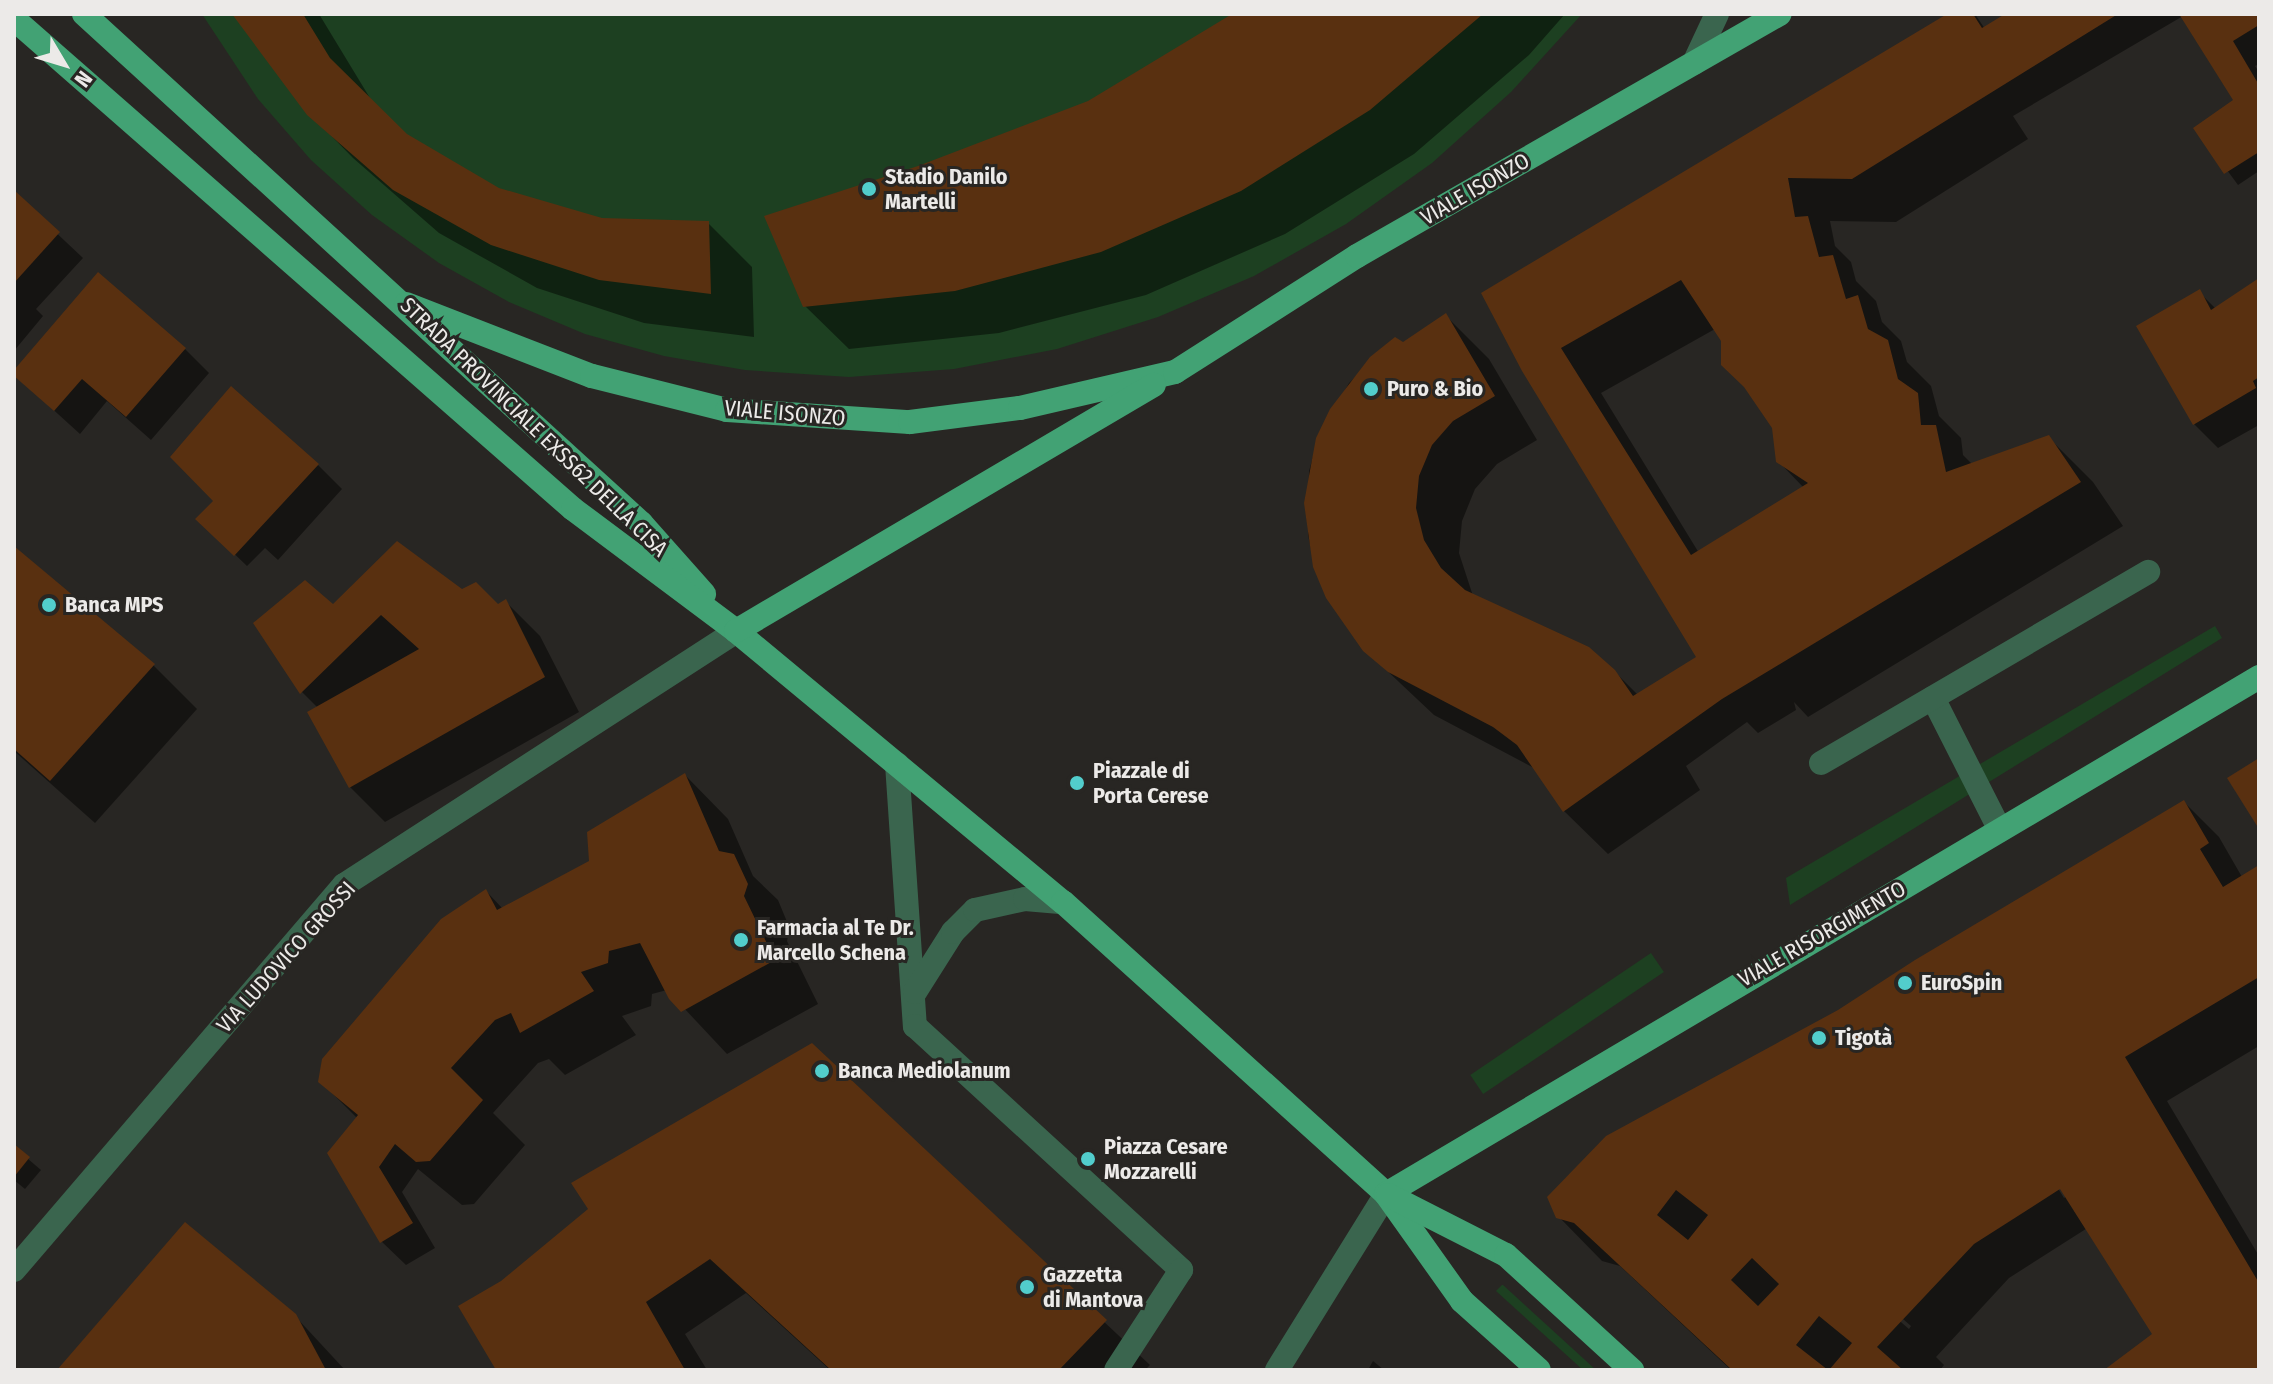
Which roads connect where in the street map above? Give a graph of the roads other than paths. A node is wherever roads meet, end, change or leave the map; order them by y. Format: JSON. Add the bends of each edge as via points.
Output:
{"nodes":[{"id":1,"x":84,"y":14,"type":"edge"},
{"id":2,"x":1717,"y":14,"type":"edge"},
{"id":3,"x":1780,"y":14,"type":"edge"},
{"id":4,"x":14,"y":19,"type":"edge"},
{"id":5,"x":1694,"y":63,"type":"junction"},
{"id":6,"x":406,"y":304,"type":"junction"},
{"id":7,"x":1175,"y":372,"type":"junction"},
{"id":8,"x":2148,"y":572,"type":"dead end"},
{"id":9,"x":736,"y":631,"type":"junction"},
{"id":10,"x":2259,"y":677,"type":"edge"},
{"id":11,"x":1933,"y":698,"type":"junction"},
{"id":12,"x":1821,"y":763,"type":"dead end"},
{"id":13,"x":897,"y":764,"type":"junction"},
{"id":14,"x":2000,"y":830,"type":"junction"},
{"id":15,"x":1063,"y":902,"type":"junction"},
{"id":16,"x":915,"y":992,"type":"junction"},
{"id":17,"x":1386,"y":1194,"type":"junction"},
{"id":18,"x":14,"y":1270,"type":"edge"},
{"id":19,"x":1116,"y":1370,"type":"edge"},
{"id":20,"x":1277,"y":1370,"type":"edge"},
{"id":21,"x":1539,"y":1370,"type":"edge"},
{"id":22,"x":1632,"y":1370,"type":"edge"}],
"edges":[{"from":1,"to":6,"type":"main road","name":"STRADA PROVINCIALE EXSS62 DELLA CISA"},
{"from":2,"to":5,"type":"street"},
{"from":3,"to":5,"type":"main road","name":"VIALE ISONZO"},
{"from":4,"to":9,"type":"main road","name":"STRADA PROVINCIALE EXSS62 DELLA CISA","via":[[573,509]]},
{"from":5,"to":7,"type":"main road","name":"VIALE ISONZO","via":[[1357,256]]},
{"from":6,"to":7,"type":"main road","name":"VIALE ISONZO","via":[[592,376],[727,410],[910,422],[1020,408]]},
{"from":6,"to":9,"type":"main road","name":"STRADA PROVINCIALE EXSS62 DELLA CISA","via":[[641,523]]},
{"from":7,"to":9,"type":"main road","name":"VIALE ISONZO"},
{"from":8,"to":11,"type":"street"},
{"from":9,"to":13,"type":"main road"},
{"from":9,"to":18,"type":"street","name":"VIA LUDOVICO GROSSI","via":[[344,885]]},
{"from":10,"to":14,"type":"main road","name":"VIALE RISORGIMENTO"},
{"from":11,"to":12,"type":"street"},
{"from":11,"to":14,"type":"street"},
{"from":13,"to":15,"type":"main road"},
{"from":13,"to":16,"type":"street"},
{"from":14,"to":17,"type":"main road","name":"VIALE RISORGIMENTO"},
{"from":15,"to":16,"type":"street","via":[[1025,899],[975,910],[953,932]]},
{"from":15,"to":17,"type":"main road"},
{"from":16,"to":19,"type":"street","via":[[915,1026],[1181,1270]]},
{"from":17,"to":20,"type":"street"},
{"from":17,"to":21,"type":"main road","via":[[1462,1301]]},
{"from":17,"to":22,"type":"main road","via":[[1506,1255]]}]}
